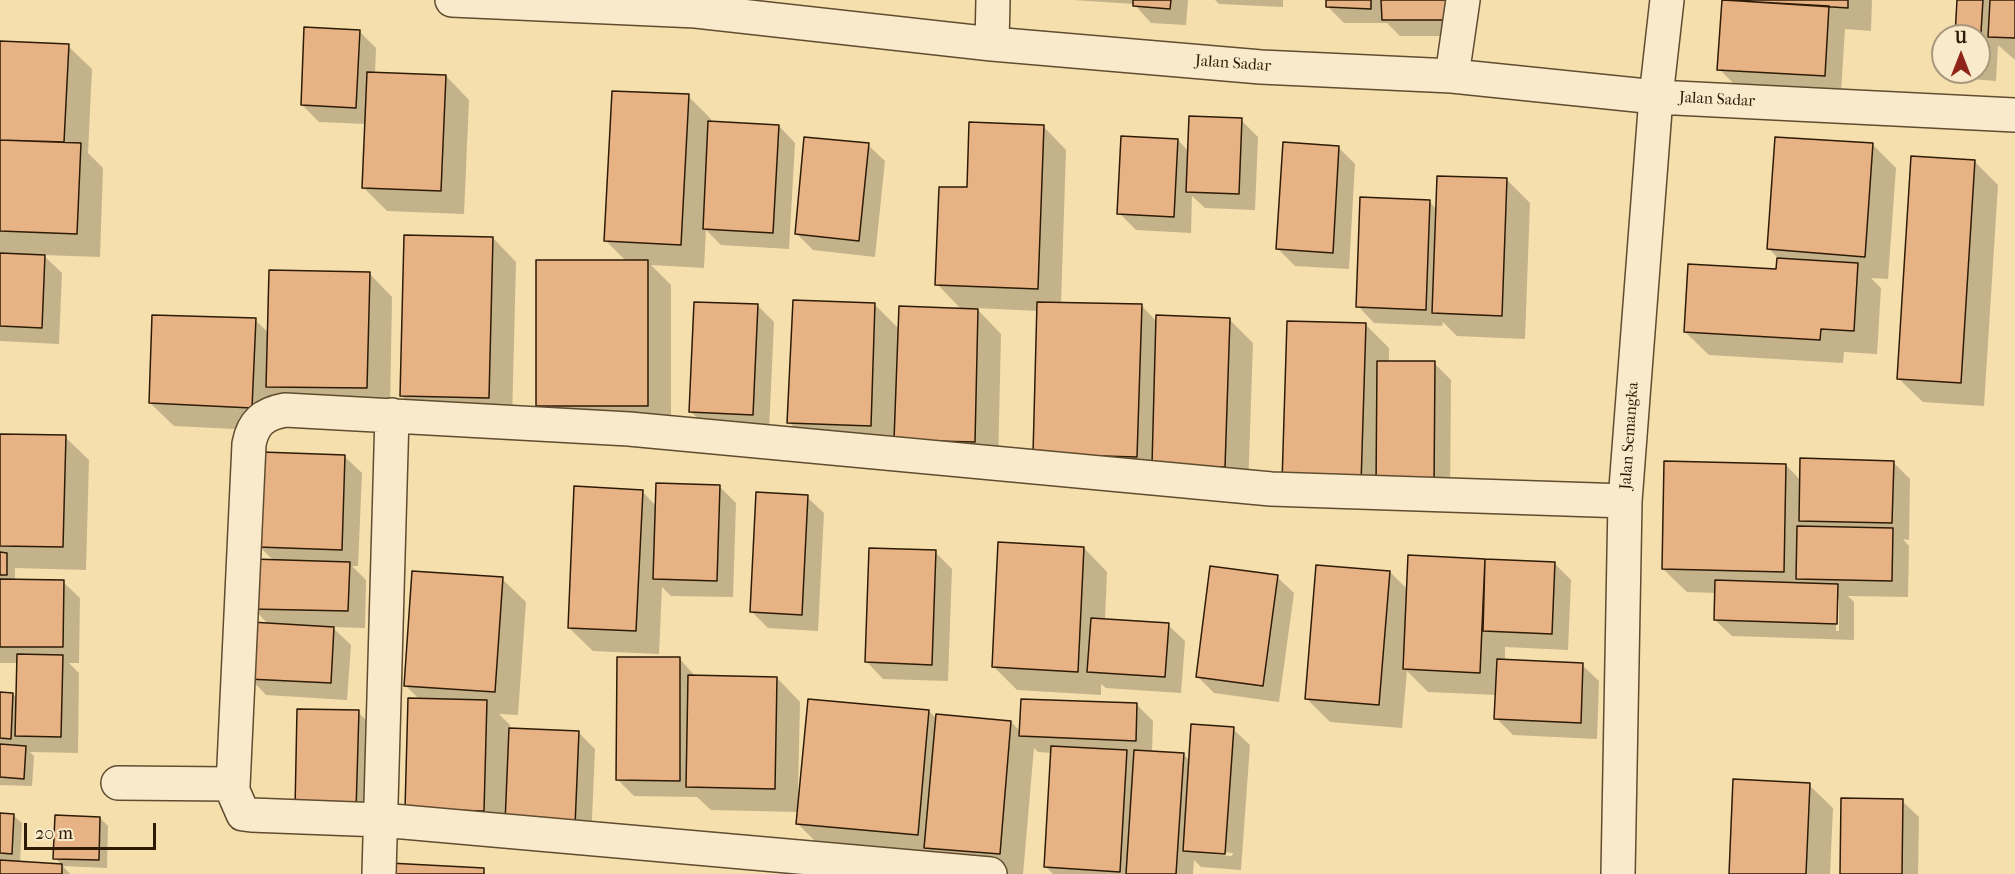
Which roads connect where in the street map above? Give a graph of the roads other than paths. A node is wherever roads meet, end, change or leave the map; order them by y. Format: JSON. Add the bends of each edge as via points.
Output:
{"nodes":[{"id":1,"x":452,"y":0,"type":"edge"},
{"id":2,"x":993,"y":0,"type":"edge"},
{"id":3,"x":1463,"y":0,"type":"edge"},
{"id":4,"x":1667,"y":0,"type":"edge"},
{"id":5,"x":992,"y":44,"type":"junction"},
{"id":6,"x":1452,"y":75,"type":"junction"},
{"id":7,"x":1656,"y":97,"type":"junction"},
{"id":8,"x":2015,"y":116,"type":"edge"},
{"id":9,"x":392,"y":415,"type":"junction"},
{"id":10,"x":1624,"y":501,"type":"junction"},
{"id":11,"x":118,"y":783,"type":"dead end"},
{"id":12,"x":233,"y":786,"type":"junction"},
{"id":13,"x":381,"y":820,"type":"junction"},
{"id":14,"x":900,"y":870,"type":"edge"},
{"id":15,"x":379,"y":874,"type":"edge"},
{"id":16,"x":990,"y":874,"type":"edge"},
{"id":17,"x":1618,"y":874,"type":"edge"}],
"edges":[{"from":1,"to":5,"type":"street","name":"Jalan Sadar","via":[[696,11]]},
{"from":2,"to":5,"type":"street"},
{"from":3,"to":6,"type":"street"},
{"from":4,"to":7,"type":"street","name":"Jalan Semangka"},
{"from":5,"to":6,"type":"street","name":"Jalan Sadar","via":[[1261,67]]},
{"from":6,"to":7,"type":"street","name":"Jalan Sadar"},
{"from":7,"to":8,"type":"street","name":"Jalan Sadar"},
{"from":7,"to":10,"type":"street","name":"Jalan Semangka"},
{"from":9,"to":10,"type":"street","via":[[629,429],[1271,489]]},
{"from":9,"to":12,"type":"street","via":[[285,410],[260,419],[252,430]]},
{"from":9,"to":13,"type":"street"},
{"from":10,"to":17,"type":"street","name":"Jalan Semangka"},
{"from":11,"to":12,"type":"street"},
{"from":12,"to":13,"type":"street","via":[[243,814]]},
{"from":13,"to":14,"type":"street"},
{"from":13,"to":15,"type":"street"},
{"from":14,"to":16,"type":"street"}]}
